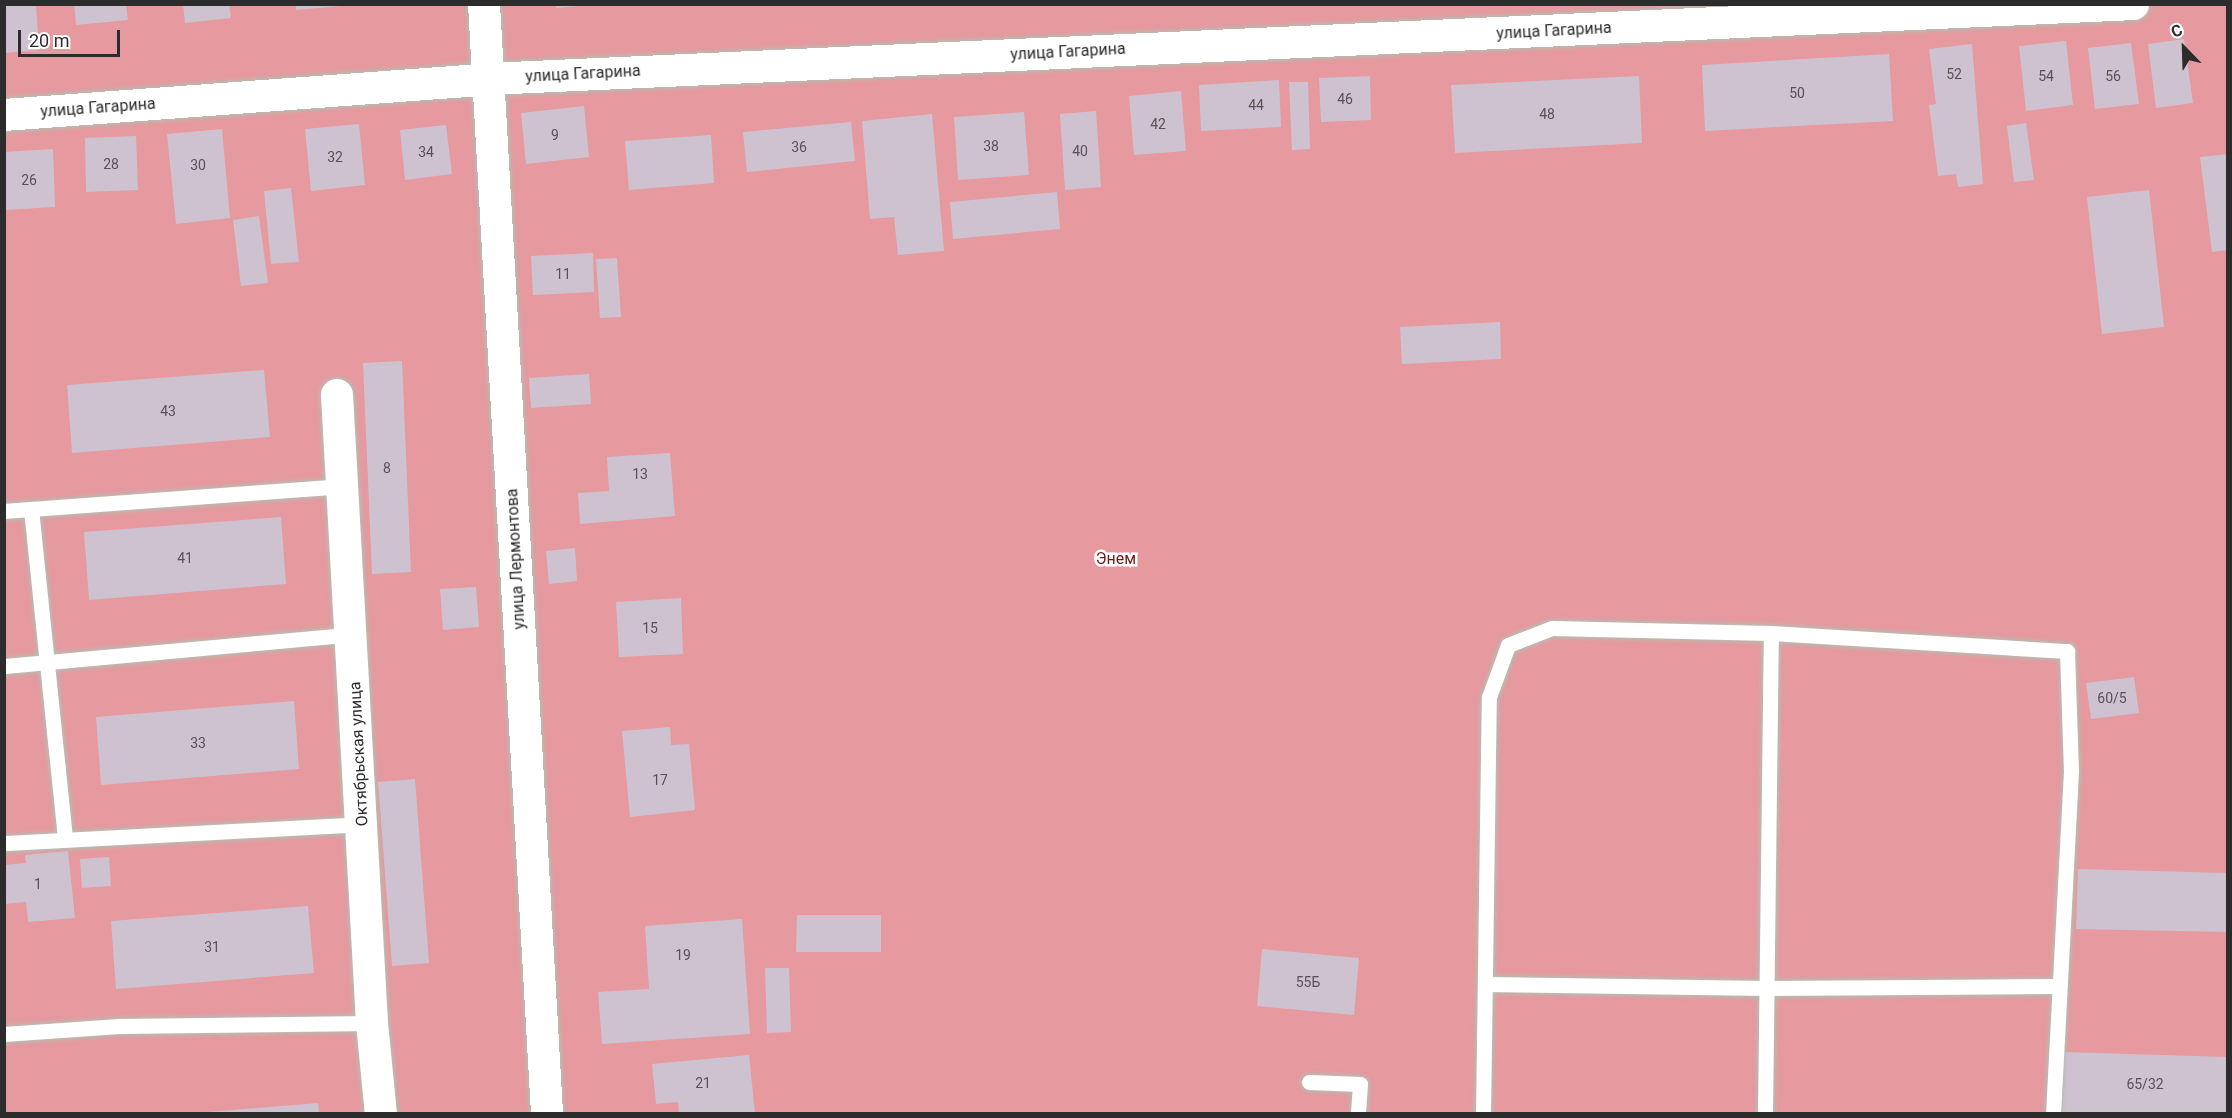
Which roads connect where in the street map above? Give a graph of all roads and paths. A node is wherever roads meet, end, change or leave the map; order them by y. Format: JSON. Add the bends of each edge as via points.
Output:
{"nodes":[{"id":1,"x":484,"y":4,"type":"edge"},
{"id":2,"x":2133,"y":4,"type":"edge"},
{"id":3,"x":489,"y":79,"type":"junction"},
{"id":4,"x":4,"y":115,"type":"edge"},
{"id":5,"x":337,"y":395,"type":"dead end"},
{"id":6,"x":343,"y":486,"type":"junction"},
{"id":7,"x":31,"y":509,"type":"junction"},
{"id":8,"x":4,"y":511,"type":"edge"},
{"id":9,"x":1771,"y":633,"type":"junction"},
{"id":10,"x":353,"y":634,"type":"junction"},
{"id":11,"x":46,"y":663,"type":"junction"},
{"id":12,"x":4,"y":666,"type":"edge"},
{"id":13,"x":362,"y":824,"type":"junction"},
{"id":14,"x":65,"y":838,"type":"junction"},
{"id":15,"x":4,"y":843,"type":"edge"},
{"id":16,"x":1486,"y":984,"type":"junction"},
{"id":17,"x":2057,"y":986,"type":"junction"},
{"id":18,"x":1767,"y":988,"type":"junction"},
{"id":19,"x":372,"y":1023,"type":"junction"},
{"id":20,"x":4,"y":1034,"type":"edge"},
{"id":21,"x":1309,"y":1082,"type":"dead end"},
{"id":22,"x":381,"y":1113,"type":"edge"},
{"id":23,"x":547,"y":1113,"type":"edge"},
{"id":24,"x":1358,"y":1113,"type":"edge"},
{"id":25,"x":1483,"y":1113,"type":"edge"},
{"id":26,"x":1765,"y":1113,"type":"edge"},
{"id":27,"x":2053,"y":1113,"type":"edge"}],
"edges":[{"from":1,"to":3,"type":"street","name":"улица Лермонтова"},
{"from":2,"to":3,"type":"street","name":"улица Гагарина"},
{"from":3,"to":4,"type":"street","name":"улица Гагарина"},
{"from":3,"to":23,"type":"street","name":"улица Лермонтова"},
{"from":5,"to":6,"type":"street","name":"Октябрьская улица"},
{"from":6,"to":7,"type":"lane"},
{"from":6,"to":10,"type":"street","name":"Октябрьская улица"},
{"from":7,"to":8,"type":"lane"},
{"from":7,"to":11,"type":"lane"},
{"from":9,"to":16,"type":"lane","via":[[1552,628],[1508,645],[1489,697]]},
{"from":9,"to":17,"type":"lane","via":[[2067,651],[2071,771]]},
{"from":9,"to":18,"type":"lane"},
{"from":10,"to":11,"type":"lane"},
{"from":10,"to":13,"type":"street","name":"Октябрьская улица"},
{"from":11,"to":12,"type":"lane"},
{"from":11,"to":14,"type":"lane"},
{"from":13,"to":14,"type":"lane"},
{"from":13,"to":19,"type":"street","name":"Октябрьская улица"},
{"from":14,"to":15,"type":"lane"},
{"from":16,"to":18,"type":"lane"},
{"from":16,"to":25,"type":"lane"},
{"from":17,"to":18,"type":"lane"},
{"from":17,"to":27,"type":"lane"},
{"from":18,"to":26,"type":"lane"},
{"from":19,"to":20,"type":"lane","via":[[119,1026]]},
{"from":19,"to":22,"type":"street","name":"Октябрьская улица"},
{"from":21,"to":24,"type":"lane","via":[[1360,1084]]}]}
